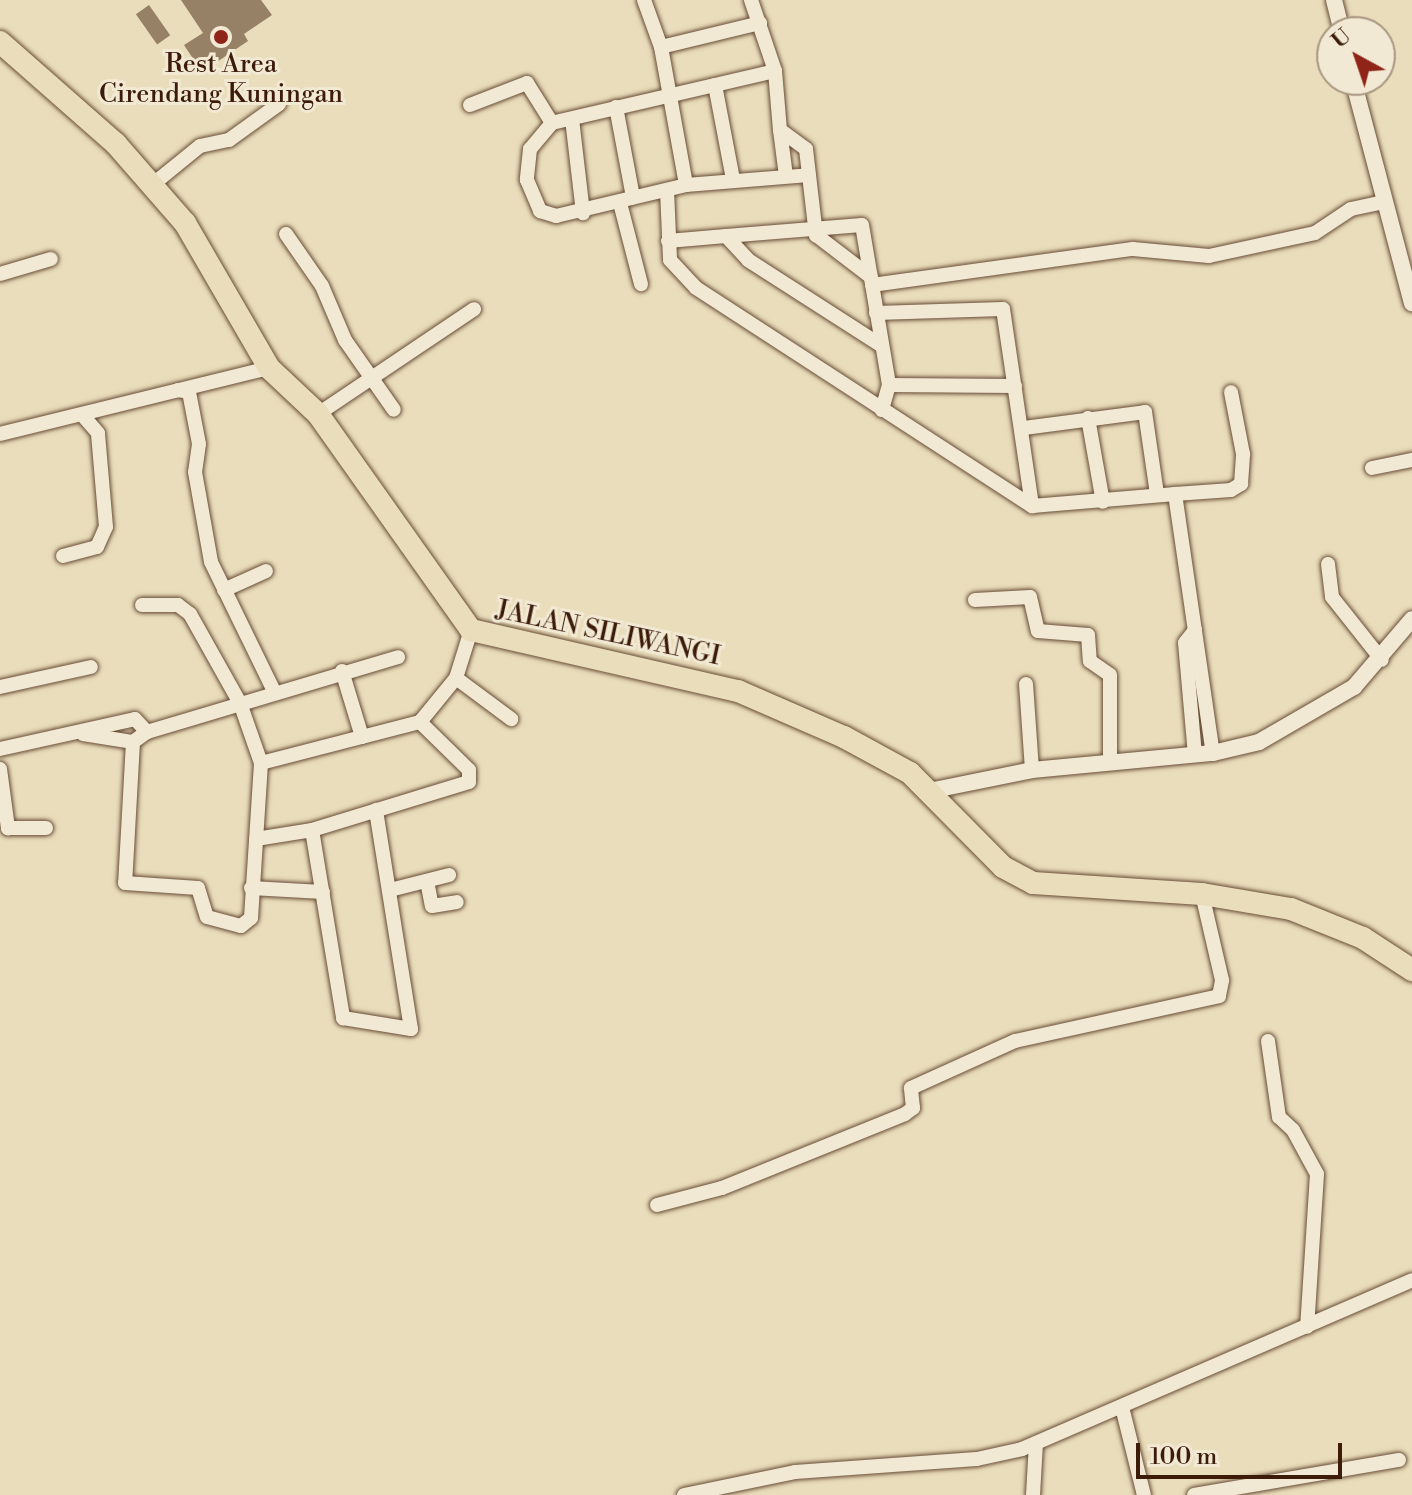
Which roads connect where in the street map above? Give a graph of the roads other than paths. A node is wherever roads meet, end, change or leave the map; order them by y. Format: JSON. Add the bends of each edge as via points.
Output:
{"nodes":[{"id":1,"x":644,"y":0,"type":"edge"},
{"id":2,"x":751,"y":0,"type":"edge"},
{"id":3,"x":760,"y":23,"type":"junction"},
{"id":4,"x":0,"y":42,"type":"edge"},
{"id":5,"x":661,"y":47,"type":"junction"},
{"id":6,"x":775,"y":71,"type":"junction"},
{"id":7,"x":715,"y":85,"type":"junction"},
{"id":8,"x":669,"y":95,"type":"junction"},
{"id":9,"x":1357,"y":96,"type":"edge"},
{"id":10,"x":279,"y":104,"type":"dead end"},
{"id":11,"x":470,"y":105,"type":"dead end"},
{"id":12,"x":616,"y":107,"type":"junction"},
{"id":13,"x":572,"y":119,"type":"junction"},
{"id":14,"x":552,"y":123,"type":"junction"},
{"id":15,"x":780,"y":130,"type":"junction"},
{"id":16,"x":809,"y":175,"type":"junction"},
{"id":17,"x":786,"y":176,"type":"junction"},
{"id":18,"x":733,"y":179,"type":"junction"},
{"id":19,"x":152,"y":185,"type":"junction"},
{"id":20,"x":686,"y":185,"type":"junction"},
{"id":21,"x":667,"y":190,"type":"junction"},
{"id":22,"x":626,"y":200,"type":"junction"},
{"id":23,"x":1383,"y":202,"type":"junction"},
{"id":24,"x":583,"y":213,"type":"junction"},
{"id":25,"x":817,"y":228,"type":"junction"},
{"id":26,"x":286,"y":234,"type":"dead end"},
{"id":27,"x":726,"y":236,"type":"junction"},
{"id":28,"x":668,"y":241,"type":"junction"},
{"id":29,"x":51,"y":259,"type":"dead end"},
{"id":30,"x":0,"y":274,"type":"edge"},
{"id":31,"x":872,"y":281,"type":"junction"},
{"id":32,"x":641,"y":284,"type":"dead end"},
{"id":33,"x":1412,"y":303,"type":"edge"},
{"id":34,"x":474,"y":309,"type":"dead end"},
{"id":35,"x":876,"y":313,"type":"junction"},
{"id":36,"x":882,"y":346,"type":"junction"},
{"id":37,"x":269,"y":368,"type":"junction"},
{"id":38,"x":370,"y":377,"type":"junction"},
{"id":39,"x":889,"y":385,"type":"junction"},
{"id":40,"x":1015,"y":386,"type":"junction"},
{"id":41,"x":178,"y":390,"type":"junction"},
{"id":42,"x":1231,"y":392,"type":"dead end"},
{"id":43,"x":394,"y":410,"type":"dead end"},
{"id":44,"x":882,"y":410,"type":"junction"},
{"id":45,"x":318,"y":414,"type":"junction"},
{"id":46,"x":83,"y":416,"type":"junction"},
{"id":47,"x":1088,"y":418,"type":"junction"},
{"id":48,"x":1024,"y":428,"type":"junction"},
{"id":49,"x":0,"y":434,"type":"edge"},
{"id":50,"x":1412,"y":460,"type":"edge"},
{"id":51,"x":1372,"y":468,"type":"dead end"},
{"id":52,"x":1157,"y":494,"type":"junction"},
{"id":53,"x":1175,"y":494,"type":"junction"},
{"id":54,"x":1103,"y":502,"type":"junction"},
{"id":55,"x":1032,"y":506,"type":"junction"},
{"id":56,"x":63,"y":556,"type":"dead end"},
{"id":57,"x":1328,"y":564,"type":"dead end"},
{"id":58,"x":266,"y":571,"type":"dead end"},
{"id":59,"x":224,"y":590,"type":"junction"},
{"id":60,"x":975,"y":600,"type":"dead end"},
{"id":61,"x":142,"y":605,"type":"dead end"},
{"id":62,"x":1412,"y":619,"type":"edge"},
{"id":63,"x":471,"y":630,"type":"junction"},
{"id":64,"x":1195,"y":630,"type":"junction"},
{"id":65,"x":398,"y":657,"type":"dead end"},
{"id":66,"x":1382,"y":660,"type":"junction"},
{"id":67,"x":91,"y":667,"type":"dead end"},
{"id":68,"x":342,"y":671,"type":"junction"},
{"id":69,"x":456,"y":678,"type":"junction"},
{"id":70,"x":1026,"y":684,"type":"dead end"},
{"id":71,"x":0,"y":687,"type":"edge"},
{"id":72,"x":275,"y":693,"type":"junction"},
{"id":73,"x":240,"y":703,"type":"junction"},
{"id":74,"x":511,"y":719,"type":"dead end"},
{"id":75,"x":420,"y":722,"type":"junction"},
{"id":76,"x":147,"y":732,"type":"junction"},
{"id":77,"x":83,"y":734,"type":"junction"},
{"id":78,"x":362,"y":737,"type":"junction"},
{"id":79,"x":133,"y":742,"type":"junction"},
{"id":80,"x":0,"y":749,"type":"edge"},
{"id":81,"x":1213,"y":753,"type":"junction"},
{"id":82,"x":1195,"y":754,"type":"junction"},
{"id":83,"x":1110,"y":761,"type":"junction"},
{"id":84,"x":261,"y":763,"type":"junction"},
{"id":85,"x":0,"y":769,"type":"edge"},
{"id":86,"x":1032,"y":770,"type":"junction"},
{"id":87,"x":929,"y":791,"type":"junction"},
{"id":88,"x":2,"y":802,"type":"edge"},
{"id":89,"x":376,"y":810,"type":"junction"},
{"id":90,"x":46,"y":828,"type":"dead end"},
{"id":91,"x":312,"y":830,"type":"junction"},
{"id":92,"x":256,"y":839,"type":"junction"},
{"id":93,"x":449,"y":875,"type":"dead end"},
{"id":94,"x":427,"y":881,"type":"junction"},
{"id":95,"x":251,"y":888,"type":"junction"},
{"id":96,"x":390,"y":890,"type":"junction"},
{"id":97,"x":323,"y":892,"type":"junction"},
{"id":98,"x":1202,"y":894,"type":"junction"},
{"id":99,"x":457,"y":902,"type":"dead end"},
{"id":100,"x":1412,"y":970,"type":"edge"},
{"id":101,"x":1268,"y":1041,"type":"dead end"},
{"id":102,"x":657,"y":1205,"type":"dead end"},
{"id":103,"x":1412,"y":1280,"type":"edge"},
{"id":104,"x":1307,"y":1327,"type":"junction"},
{"id":105,"x":1122,"y":1407,"type":"junction"},
{"id":106,"x":1036,"y":1443,"type":"junction"},
{"id":107,"x":1399,"y":1460,"type":"dead end"},
{"id":108,"x":684,"y":1495,"type":"edge"},
{"id":109,"x":1033,"y":1495,"type":"edge"},
{"id":110,"x":1144,"y":1495,"type":"edge"},
{"id":111,"x":1194,"y":1495,"type":"edge"}],
"edges":[{"from":1,"to":5,"type":"street"},
{"from":2,"to":3,"type":"street"},
{"from":3,"to":5,"type":"street"},
{"from":3,"to":6,"type":"street"},
{"from":4,"to":19,"type":"main road","name":"JALAN SILIWANGI","via":[[116,144]]},
{"from":5,"to":8,"type":"street"},
{"from":6,"to":7,"type":"street"},
{"from":6,"to":15,"type":"street"},
{"from":7,"to":8,"type":"street"},
{"from":7,"to":18,"type":"street"},
{"from":8,"to":12,"type":"street"},
{"from":8,"to":20,"type":"street"},
{"from":9,"to":23,"type":"street"},
{"from":10,"to":19,"type":"street","via":[[229,140],[200,146]]},
{"from":11,"to":14,"type":"street","via":[[527,83]]},
{"from":12,"to":13,"type":"street"},
{"from":12,"to":22,"type":"street"},
{"from":13,"to":14,"type":"street"},
{"from":13,"to":24,"type":"street"},
{"from":14,"to":24,"type":"street","via":[[530,149],[527,180],[546,215]]},
{"from":15,"to":16,"type":"street","via":[[802,140]]},
{"from":15,"to":17,"type":"street"},
{"from":16,"to":17,"type":"street"},
{"from":16,"to":25,"type":"street"},
{"from":17,"to":18,"type":"street"},
{"from":18,"to":20,"type":"street"},
{"from":19,"to":37,"type":"main road","name":"JALAN SILIWANGI","via":[[185,223]]},
{"from":20,"to":21,"type":"street"},
{"from":21,"to":22,"type":"street"},
{"from":21,"to":28,"type":"street"},
{"from":22,"to":24,"type":"street"},
{"from":22,"to":32,"type":"street"},
{"from":23,"to":31,"type":"street","via":[[1343,213],[1315,233],[1224,253],[1133,249]]},
{"from":23,"to":33,"type":"street"},
{"from":25,"to":27,"type":"street"},
{"from":25,"to":31,"type":"street","via":[[829,249]]},
{"from":25,"to":31,"type":"street","via":[[862,225]]},
{"from":26,"to":38,"type":"street","via":[[322,286],[333,319]]},
{"from":27,"to":28,"type":"street"},
{"from":27,"to":36,"type":"street","via":[[748,260]]},
{"from":28,"to":44,"type":"street","via":[[670,260],[696,288]]},
{"from":29,"to":30,"type":"street"},
{"from":31,"to":35,"type":"street"},
{"from":34,"to":38,"type":"street"},
{"from":35,"to":36,"type":"street"},
{"from":35,"to":40,"type":"street","via":[[1002,308]]},
{"from":36,"to":39,"type":"street"},
{"from":37,"to":41,"type":"street"},
{"from":37,"to":45,"type":"main road","name":"JALAN SILIWANGI"},
{"from":38,"to":43,"type":"street"},
{"from":38,"to":45,"type":"street"},
{"from":39,"to":40,"type":"street"},
{"from":39,"to":44,"type":"street"},
{"from":40,"to":48,"type":"street"},
{"from":41,"to":46,"type":"street"},
{"from":41,"to":59,"type":"street","via":[[189,392],[211,562]]},
{"from":42,"to":53,"type":"street","via":[[1243,454],[1241,484],[1231,490]]},
{"from":44,"to":55,"type":"street"},
{"from":45,"to":63,"type":"main road","name":"JALAN SILIWANGI"},
{"from":46,"to":49,"type":"street"},
{"from":46,"to":56,"type":"street","via":[[98,433],[106,527],[97,547]]},
{"from":47,"to":48,"type":"street"},
{"from":47,"to":52,"type":"street","via":[[1145,412]]},
{"from":47,"to":54,"type":"street"},
{"from":48,"to":55,"type":"street"},
{"from":50,"to":51,"type":"street"},
{"from":52,"to":53,"type":"street"},
{"from":52,"to":54,"type":"street"},
{"from":53,"to":64,"type":"street"},
{"from":54,"to":55,"type":"street"},
{"from":57,"to":66,"type":"street","via":[[1332,597]]},
{"from":58,"to":59,"type":"street"},
{"from":59,"to":72,"type":"street"},
{"from":60,"to":83,"type":"street","via":[[1030,597],[1038,631],[1088,635],[1090,661],[1110,675]]},
{"from":61,"to":73,"type":"street","via":[[185,609]]},
{"from":62,"to":66,"type":"street"},
{"from":63,"to":69,"type":"street"},
{"from":63,"to":87,"type":"main road","name":"JALAN SILIWANGI","via":[[738,691],[882,754]]},
{"from":64,"to":81,"type":"street"},
{"from":64,"to":82,"type":"street","via":[[1185,643]]},
{"from":65,"to":68,"type":"street"},
{"from":66,"to":81,"type":"street","via":[[1354,687],[1299,721],[1259,742]]},
{"from":67,"to":71,"type":"street"},
{"from":68,"to":72,"type":"street"},
{"from":68,"to":78,"type":"street"},
{"from":69,"to":74,"type":"street"},
{"from":69,"to":75,"type":"street"},
{"from":70,"to":86,"type":"street"},
{"from":72,"to":73,"type":"street"},
{"from":73,"to":76,"type":"street"},
{"from":73,"to":84,"type":"street"},
{"from":75,"to":78,"type":"street"},
{"from":75,"to":89,"type":"street","via":[[469,770],[469,782]]},
{"from":76,"to":77,"type":"street","via":[[135,719]]},
{"from":76,"to":79,"type":"street"},
{"from":77,"to":79,"type":"street"},
{"from":77,"to":80,"type":"street"},
{"from":78,"to":84,"type":"street"},
{"from":79,"to":95,"type":"street","via":[[125,883],[198,888],[205,897],[207,917],[241,926],[251,918]]},
{"from":81,"to":82,"type":"street"},
{"from":82,"to":83,"type":"street"},
{"from":83,"to":86,"type":"street"},
{"from":84,"to":92,"type":"street"},
{"from":85,"to":88,"type":"street"},
{"from":86,"to":87,"type":"street"},
{"from":87,"to":98,"type":"main road","name":"JALAN SILIWANGI","via":[[1003,867],[1033,883]]},
{"from":88,"to":90,"type":"street","via":[[13,831]]},
{"from":89,"to":91,"type":"street"},
{"from":89,"to":96,"type":"street"},
{"from":91,"to":92,"type":"street"},
{"from":91,"to":97,"type":"street"},
{"from":92,"to":95,"type":"street"},
{"from":93,"to":94,"type":"street"},
{"from":94,"to":96,"type":"street"},
{"from":94,"to":99,"type":"street","via":[[432,906]]},
{"from":95,"to":97,"type":"street"},
{"from":96,"to":97,"type":"street","via":[[411,1029],[343,1018]]},
{"from":98,"to":100,"type":"main road","name":"JALAN SILIWANGI","via":[[1317,916]]},
{"from":98,"to":102,"type":"street","via":[[1222,980],[1219,996],[1015,1041],[911,1088],[913,1108],[905,1114],[722,1188]]},
{"from":101,"to":104,"type":"street","via":[[1279,1117],[1293,1130],[1317,1174]]},
{"from":103,"to":104,"type":"street"},
{"from":104,"to":105,"type":"street"},
{"from":105,"to":106,"type":"street"},
{"from":105,"to":110,"type":"street"},
{"from":106,"to":108,"type":"street","via":[[977,1459],[795,1472]]},
{"from":106,"to":109,"type":"street"},
{"from":107,"to":111,"type":"street"}]}
